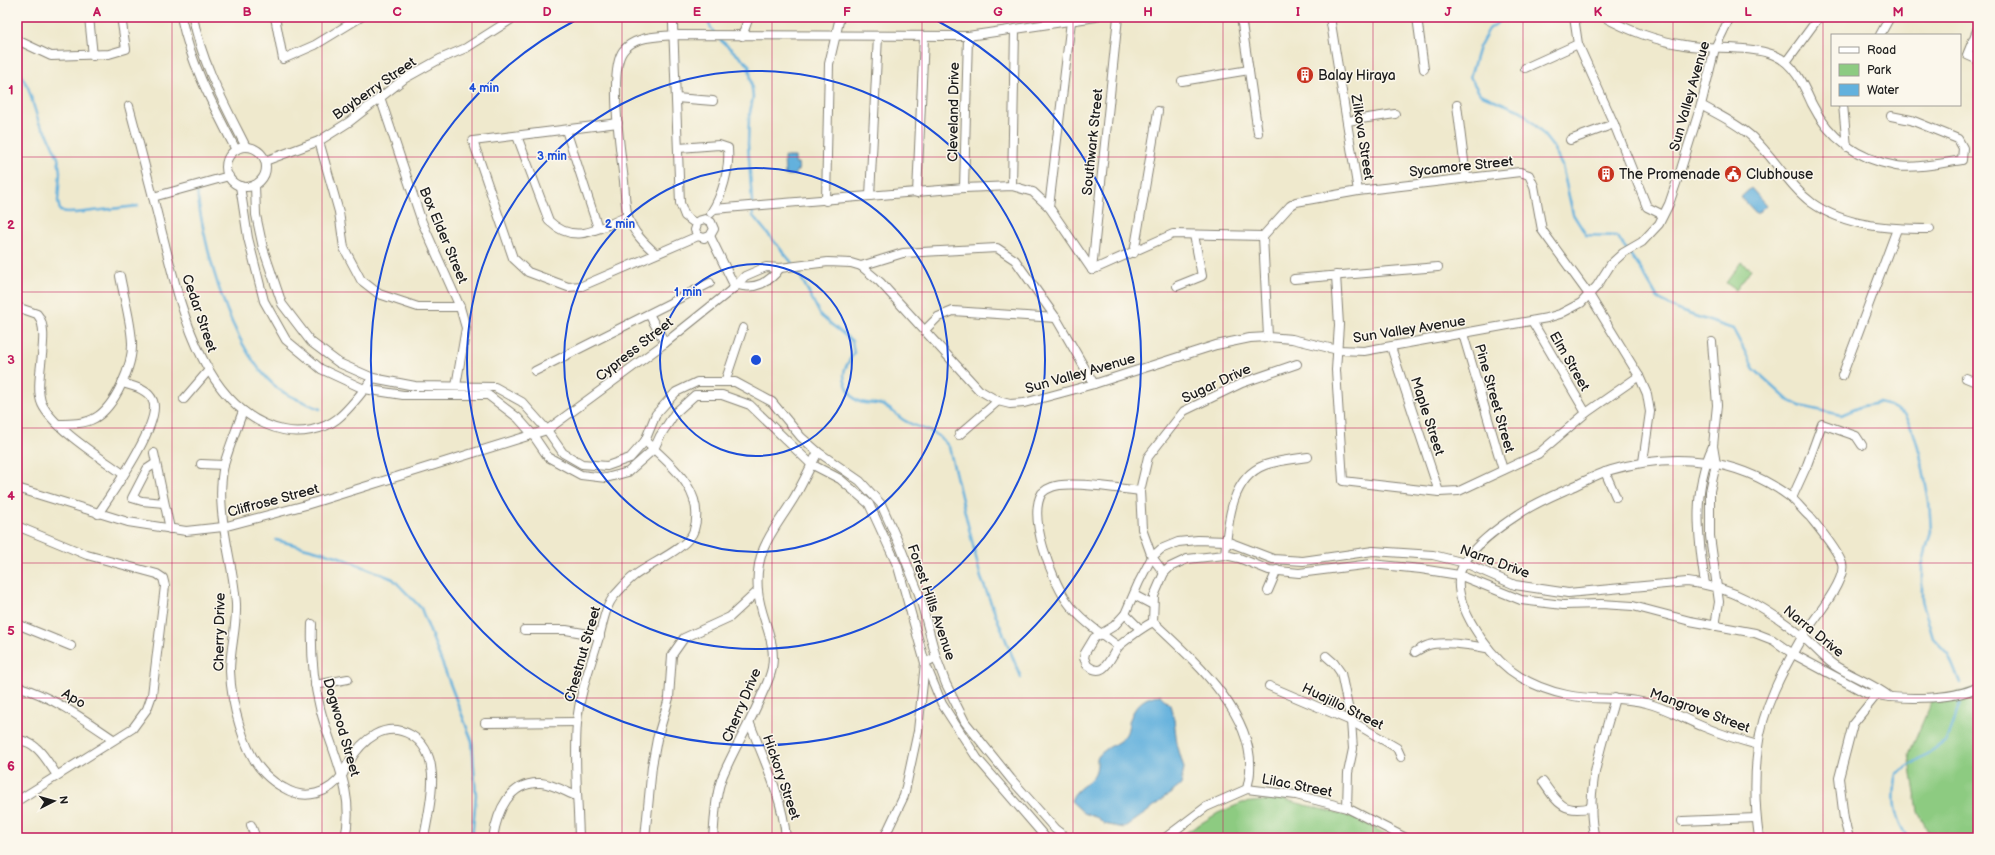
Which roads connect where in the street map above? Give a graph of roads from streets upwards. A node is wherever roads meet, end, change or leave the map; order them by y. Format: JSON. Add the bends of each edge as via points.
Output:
{"nodes":[{"id":1,"x":89,"y":17,"type":"edge"},
{"id":2,"x":122,"y":17,"type":"edge"},
{"id":3,"x":181,"y":17,"type":"edge"},
{"id":4,"x":193,"y":17,"type":"edge"},
{"id":5,"x":275,"y":17,"type":"edge"},
{"id":6,"x":361,"y":17,"type":"edge"},
{"id":7,"x":515,"y":17,"type":"edge"},
{"id":8,"x":672,"y":17,"type":"edge"},
{"id":9,"x":749,"y":17,"type":"edge"},
{"id":10,"x":840,"y":17,"type":"edge"},
{"id":11,"x":1096,"y":17,"type":"edge"},
{"id":12,"x":1118,"y":17,"type":"edge"},
{"id":13,"x":1241,"y":17,"type":"edge"},
{"id":14,"x":1330,"y":17,"type":"edge"},
{"id":15,"x":1417,"y":17,"type":"edge"},
{"id":16,"x":1574,"y":17,"type":"edge"},
{"id":17,"x":1604,"y":17,"type":"edge"},
{"id":18,"x":1730,"y":17,"type":"edge"},
{"id":19,"x":1819,"y":17,"type":"edge"},
{"id":20,"x":1890,"y":17,"type":"edge"},
{"id":21,"x":1071,"y":21,"type":"junction"},
{"id":22,"x":1978,"y":28,"type":"edge"},
{"id":23,"x":1015,"y":30,"type":"junction"},
{"id":24,"x":1881,"y":34,"type":"edge"},
{"id":25,"x":674,"y":35,"type":"junction"},
{"id":26,"x":742,"y":36,"type":"junction"},
{"id":27,"x":878,"y":36,"type":"junction"},
{"id":28,"x":968,"y":36,"type":"junction"},
{"id":29,"x":835,"y":37,"type":"junction"},
{"id":30,"x":924,"y":37,"type":"junction"},
{"id":31,"x":17,"y":40,"type":"edge"},
{"id":32,"x":1578,"y":44,"type":"junction"},
{"id":33,"x":1715,"y":48,"type":"junction"},
{"id":34,"x":93,"y":56,"type":"junction"},
{"id":35,"x":1978,"y":60,"type":"edge"},
{"id":36,"x":1786,"y":62,"type":"junction"},
{"id":37,"x":1525,"y":68,"type":"dead end"},
{"id":38,"x":1424,"y":69,"type":"dead end"},
{"id":39,"x":1249,"y":70,"type":"junction"},
{"id":40,"x":1182,"y":81,"type":"dead end"},
{"id":41,"x":380,"y":97,"type":"junction"},
{"id":42,"x":676,"y":98,"type":"junction"},
{"id":43,"x":713,"y":101,"type":"dead end"},
{"id":44,"x":1458,"y":105,"type":"dead end"},
{"id":45,"x":1701,"y":105,"type":"junction"},
{"id":46,"x":129,"y":106,"type":"dead end"},
{"id":47,"x":1843,"y":106,"type":"edge"},
{"id":48,"x":1158,"y":111,"type":"dead end"},
{"id":49,"x":1395,"y":114,"type":"dead end"},
{"id":50,"x":1892,"y":116,"type":"dead end"},
{"id":51,"x":1347,"y":121,"type":"junction"},
{"id":52,"x":618,"y":123,"type":"junction"},
{"id":53,"x":1614,"y":124,"type":"junction"},
{"id":54,"x":566,"y":130,"type":"junction"},
{"id":55,"x":1258,"y":133,"type":"dead end"},
{"id":56,"x":517,"y":136,"type":"junction"},
{"id":57,"x":1570,"y":140,"type":"dead end"},
{"id":58,"x":319,"y":141,"type":"junction"},
{"id":59,"x":1847,"y":147,"type":"junction"},
{"id":60,"x":246,"y":148,"type":"junction"},
{"id":61,"x":679,"y":148,"type":"junction"},
{"id":62,"x":236,"y":150,"type":"junction"},
{"id":63,"x":265,"y":161,"type":"junction"},
{"id":64,"x":229,"y":176,"type":"junction"},
{"id":65,"x":1466,"y":177,"type":"junction"},
{"id":66,"x":255,"y":185,"type":"junction"},
{"id":67,"x":240,"y":186,"type":"junction"},
{"id":68,"x":1012,"y":186,"type":"junction"},
{"id":69,"x":964,"y":188,"type":"junction"},
{"id":70,"x":1358,"y":191,"type":"junction"},
{"id":71,"x":917,"y":193,"type":"junction"},
{"id":72,"x":153,"y":196,"type":"junction"},
{"id":73,"x":870,"y":196,"type":"junction"},
{"id":74,"x":826,"y":201,"type":"junction"},
{"id":75,"x":1049,"y":207,"type":"junction"},
{"id":76,"x":714,"y":210,"type":"junction"},
{"id":77,"x":1663,"y":215,"type":"junction"},
{"id":78,"x":628,"y":216,"type":"junction"},
{"id":79,"x":708,"y":219,"type":"junction"},
{"id":80,"x":696,"y":224,"type":"junction"},
{"id":81,"x":598,"y":228,"type":"junction"},
{"id":82,"x":1896,"y":229,"type":"junction"},
{"id":83,"x":1930,"y":229,"type":"dead end"},
{"id":84,"x":1194,"y":234,"type":"junction"},
{"id":85,"x":698,"y":236,"type":"junction"},
{"id":86,"x":710,"y":236,"type":"junction"},
{"id":87,"x":1263,"y":236,"type":"junction"},
{"id":88,"x":655,"y":253,"type":"junction"},
{"id":89,"x":1134,"y":253,"type":"junction"},
{"id":90,"x":861,"y":266,"type":"junction"},
{"id":91,"x":784,"y":267,"type":"junction"},
{"id":92,"x":1438,"y":267,"type":"dead end"},
{"id":93,"x":1092,"y":270,"type":"junction"},
{"id":94,"x":1336,"y":275,"type":"junction"},
{"id":95,"x":120,"y":276,"type":"dead end"},
{"id":96,"x":1294,"y":279,"type":"dead end"},
{"id":97,"x":710,"y":283,"type":"dead end"},
{"id":98,"x":736,"y":286,"type":"junction"},
{"id":99,"x":1177,"y":286,"type":"dead end"},
{"id":100,"x":1590,"y":296,"type":"junction"},
{"id":101,"x":17,"y":307,"type":"edge"},
{"id":102,"x":460,"y":307,"type":"junction"},
{"id":103,"x":649,"y":314,"type":"junction"},
{"id":104,"x":1056,"y":318,"type":"junction"},
{"id":105,"x":1532,"y":321,"type":"junction"},
{"id":106,"x":744,"y":328,"type":"dead end"},
{"id":107,"x":925,"y":330,"type":"junction"},
{"id":108,"x":1463,"y":334,"type":"junction"},
{"id":109,"x":1268,"y":337,"type":"junction"},
{"id":110,"x":1712,"y":342,"type":"dead end"},
{"id":111,"x":665,"y":343,"type":"junction"},
{"id":112,"x":1392,"y":347,"type":"junction"},
{"id":113,"x":1338,"y":350,"type":"junction"},
{"id":114,"x":1297,"y":364,"type":"dead end"},
{"id":115,"x":208,"y":371,"type":"junction"},
{"id":116,"x":534,"y":371,"type":"dead end"},
{"id":117,"x":1639,"y":376,"type":"junction"},
{"id":118,"x":1842,"y":376,"type":"dead end"},
{"id":119,"x":373,"y":378,"type":"junction"},
{"id":120,"x":1966,"y":378,"type":"dead end"},
{"id":121,"x":725,"y":382,"type":"junction"},
{"id":122,"x":122,"y":383,"type":"junction"},
{"id":123,"x":1978,"y":383,"type":"edge"},
{"id":124,"x":1094,"y":384,"type":"junction"},
{"id":125,"x":456,"y":386,"type":"junction"},
{"id":126,"x":364,"y":389,"type":"junction"},
{"id":127,"x":184,"y":399,"type":"dead end"},
{"id":128,"x":998,"y":401,"type":"junction"},
{"id":129,"x":243,"y":411,"type":"junction"},
{"id":130,"x":1586,"y":413,"type":"junction"},
{"id":131,"x":58,"y":424,"type":"junction"},
{"id":132,"x":547,"y":430,"type":"junction"},
{"id":133,"x":533,"y":435,"type":"junction"},
{"id":134,"x":959,"y":435,"type":"dead end"},
{"id":135,"x":645,"y":441,"type":"junction"},
{"id":136,"x":1862,"y":445,"type":"dead end"},
{"id":137,"x":1713,"y":446,"type":"junction"},
{"id":138,"x":654,"y":449,"type":"junction"},
{"id":139,"x":818,"y":452,"type":"junction"},
{"id":140,"x":154,"y":453,"type":"dead end"},
{"id":141,"x":1308,"y":457,"type":"dead end"},
{"id":142,"x":1643,"y":462,"type":"junction"},
{"id":143,"x":1705,"y":462,"type":"junction"},
{"id":144,"x":156,"y":463,"type":"junction"},
{"id":145,"x":201,"y":464,"type":"dead end"},
{"id":146,"x":811,"y":464,"type":"junction"},
{"id":147,"x":1716,"y":464,"type":"junction"},
{"id":148,"x":224,"y":465,"type":"junction"},
{"id":149,"x":1503,"y":470,"type":"junction"},
{"id":150,"x":1605,"y":472,"type":"junction"},
{"id":151,"x":123,"y":474,"type":"junction"},
{"id":152,"x":17,"y":488,"type":"edge"},
{"id":153,"x":1140,"y":491,"type":"junction"},
{"id":154,"x":1439,"y":492,"type":"junction"},
{"id":155,"x":1616,"y":497,"type":"dead end"},
{"id":156,"x":1792,"y":498,"type":"junction"},
{"id":157,"x":164,"y":503,"type":"junction"},
{"id":158,"x":98,"y":514,"type":"junction"},
{"id":159,"x":17,"y":526,"type":"edge"},
{"id":160,"x":223,"y":527,"type":"junction"},
{"id":161,"x":170,"y":529,"type":"junction"},
{"id":162,"x":1226,"y":541,"type":"junction"},
{"id":163,"x":1224,"y":555,"type":"junction"},
{"id":164,"x":1152,"y":557,"type":"junction"},
{"id":165,"x":1465,"y":563,"type":"junction"},
{"id":166,"x":1277,"y":570,"type":"junction"},
{"id":167,"x":1164,"y":573,"type":"junction"},
{"id":168,"x":1459,"y":575,"type":"junction"},
{"id":169,"x":1705,"y":584,"type":"junction"},
{"id":170,"x":1717,"y":588,"type":"junction"},
{"id":171,"x":758,"y":591,"type":"junction"},
{"id":172,"x":1268,"y":591,"type":"dead end"},
{"id":173,"x":1134,"y":595,"type":"junction"},
{"id":174,"x":1153,"y":605,"type":"junction"},
{"id":175,"x":1125,"y":614,"type":"junction"},
{"id":176,"x":1153,"y":622,"type":"junction"},
{"id":177,"x":17,"y":624,"type":"edge"},
{"id":178,"x":312,"y":624,"type":"dead end"},
{"id":179,"x":1716,"y":626,"type":"junction"},
{"id":180,"x":1140,"y":629,"type":"junction"},
{"id":181,"x":524,"y":630,"type":"dead end"},
{"id":182,"x":1100,"y":633,"type":"junction"},
{"id":183,"x":600,"y":636,"type":"junction"},
{"id":184,"x":1803,"y":636,"type":"junction"},
{"id":185,"x":71,"y":646,"type":"dead end"},
{"id":186,"x":1118,"y":646,"type":"junction"},
{"id":187,"x":1486,"y":648,"type":"junction"},
{"id":188,"x":1415,"y":652,"type":"dead end"},
{"id":189,"x":1793,"y":654,"type":"junction"},
{"id":190,"x":1326,"y":656,"type":"dead end"},
{"id":191,"x":936,"y":657,"type":"junction"},
{"id":192,"x":925,"y":663,"type":"junction"},
{"id":193,"x":348,"y":680,"type":"dead end"},
{"id":194,"x":315,"y":685,"type":"junction"},
{"id":195,"x":17,"y":686,"type":"edge"},
{"id":196,"x":1269,"y":686,"type":"dead end"},
{"id":197,"x":1978,"y":688,"type":"edge"},
{"id":198,"x":1878,"y":692,"type":"junction"},
{"id":199,"x":1615,"y":698,"type":"junction"},
{"id":200,"x":1351,"y":721,"type":"junction"},
{"id":201,"x":577,"y":722,"type":"junction"},
{"id":202,"x":484,"y":724,"type":"dead end"},
{"id":203,"x":750,"y":724,"type":"junction"},
{"id":204,"x":17,"y":740,"type":"edge"},
{"id":205,"x":113,"y":740,"type":"junction"},
{"id":206,"x":1758,"y":745,"type":"junction"},
{"id":207,"x":1401,"y":757,"type":"dead end"},
{"id":208,"x":342,"y":774,"type":"junction"},
{"id":209,"x":57,"y":775,"type":"junction"},
{"id":210,"x":1542,"y":782,"type":"dead end"},
{"id":211,"x":1247,"y":789,"type":"junction"},
{"id":212,"x":576,"y":796,"type":"junction"},
{"id":213,"x":17,"y":802,"type":"edge"},
{"id":214,"x":1592,"y":807,"type":"junction"},
{"id":215,"x":1347,"y":808,"type":"junction"},
{"id":216,"x":1756,"y":818,"type":"junction"},
{"id":217,"x":1682,"y":820,"type":"dead end"},
{"id":218,"x":251,"y":825,"type":"dead end"},
{"id":219,"x":256,"y":838,"type":"edge"},
{"id":220,"x":345,"y":838,"type":"edge"},
{"id":221,"x":424,"y":838,"type":"edge"},
{"id":222,"x":493,"y":838,"type":"edge"},
{"id":223,"x":579,"y":838,"type":"edge"},
{"id":224,"x":645,"y":838,"type":"edge"},
{"id":225,"x":713,"y":838,"type":"edge"},
{"id":226,"x":786,"y":838,"type":"edge"},
{"id":227,"x":884,"y":838,"type":"edge"},
{"id":228,"x":1046,"y":838,"type":"edge"},
{"id":229,"x":1067,"y":838,"type":"edge"},
{"id":230,"x":1165,"y":838,"type":"edge"},
{"id":231,"x":1406,"y":838,"type":"edge"},
{"id":232,"x":1595,"y":838,"type":"edge"},
{"id":233,"x":1759,"y":838,"type":"edge"},
{"id":234,"x":1849,"y":838,"type":"edge"}],
"edges":[{"from":1,"to":34,"type":"street"},
{"from":2,"to":34,"type":"street","via":[[126,49]]},
{"from":3,"to":62,"type":"street","via":[[186,42],[203,86]]},
{"from":4,"to":60,"type":"street","via":[[212,79]]},
{"from":5,"to":6,"type":"street","via":[[283,60],[315,45]]},
{"from":7,"to":41,"type":"street","name":"Bayberry Street","via":[[466,48],[404,79]]},
{"from":8,"to":25,"type":"street"},
{"from":9,"to":26,"type":"street"},
{"from":10,"to":29,"type":"street"},
{"from":11,"to":21,"type":"street"},
{"from":12,"to":93,"type":"street","name":"Southwark Street"},
{"from":13,"to":39,"type":"street"},
{"from":14,"to":51,"type":"street","name":"Zilkova Street"},
{"from":15,"to":38,"type":"street"},
{"from":16,"to":32,"type":"street"},
{"from":17,"to":33,"type":"street","via":[[1663,40]]},
{"from":18,"to":33,"type":"street","name":"Sun Valley Avenue"},
{"from":19,"to":36,"type":"street"},
{"from":20,"to":24,"type":"street"},
{"from":21,"to":23,"type":"street"},
{"from":21,"to":75,"type":"street"},
{"from":22,"to":35,"type":"street","via":[[1967,55]]},
{"from":23,"to":28,"type":"street"},
{"from":23,"to":68,"type":"street"},
{"from":25,"to":26,"type":"street"},
{"from":25,"to":42,"type":"street"},
{"from":25,"to":52,"type":"street","via":[[648,37],[631,44],[624,51],[617,71]]},
{"from":26,"to":29,"type":"street"},
{"from":27,"to":29,"type":"street"},
{"from":27,"to":30,"type":"street"},
{"from":27,"to":73,"type":"street"},
{"from":28,"to":30,"type":"street"},
{"from":28,"to":69,"type":"street","name":"Cleveland Drive"},
{"from":29,"to":74,"type":"street","via":[[829,64]]},
{"from":30,"to":71,"type":"street"},
{"from":31,"to":34,"type":"street","via":[[51,56]]},
{"from":32,"to":37,"type":"street"},
{"from":32,"to":53,"type":"street"},
{"from":33,"to":36,"type":"street","via":[[1761,52],[1774,55]]},
{"from":33,"to":45,"type":"street","name":"Sun Valley Avenue"},
{"from":36,"to":59,"type":"street","via":[[1800,79],[1819,117]]},
{"from":39,"to":40,"type":"street"},
{"from":39,"to":55,"type":"street"},
{"from":41,"to":58,"type":"street","name":"Bayberry Street","via":[[349,122]]},
{"from":41,"to":102,"type":"street","name":"Box Elder Street","via":[[422,222]]},
{"from":42,"to":43,"type":"street"},
{"from":42,"to":61,"type":"street"},
{"from":44,"to":65,"type":"street"},
{"from":45,"to":77,"type":"street","name":"Sun Valley Avenue"},
{"from":45,"to":82,"type":"street","via":[[1734,123],[1752,137],[1793,184],[1812,202],[1834,216]]},
{"from":46,"to":72,"type":"street","name":"Cedar Street"},
{"from":47,"to":59,"type":"street"},
{"from":48,"to":89,"type":"street"},
{"from":49,"to":51,"type":"street"},
{"from":50,"to":59,"type":"street","via":[[1911,120],[1958,139],[1963,148],[1962,160],[1934,165],[1897,166],[1860,156]]},
{"from":51,"to":70,"type":"street","name":"Zilkova Street"},
{"from":52,"to":54,"type":"street"},
{"from":52,"to":78,"type":"street"},
{"from":53,"to":57,"type":"street"},
{"from":53,"to":77,"type":"street","via":[[1647,207]]},
{"from":54,"to":56,"type":"street"},
{"from":54,"to":81,"type":"street"},
{"from":56,"to":81,"type":"street","via":[[549,221],[570,234],[582,234]]},
{"from":56,"to":88,"type":"street","via":[[472,141],[508,250],[519,266],[568,287],[582,286]]},
{"from":58,"to":63,"type":"street","name":"Bayberry Street"},
{"from":58,"to":102,"type":"street","via":[[338,212],[344,248],[361,280],[379,294],[418,307]]},
{"from":60,"to":62,"type":"street"},
{"from":60,"to":63,"type":"street","via":[[258,151]]},
{"from":61,"to":76,"type":"street","via":[[719,145],[728,148],[729,157],[722,189]]},
{"from":61,"to":80,"type":"street","via":[[680,203],[685,216]]},
{"from":62,"to":64,"type":"street","via":[[228,159]]},
{"from":63,"to":66,"type":"street","via":[[266,172]]},
{"from":64,"to":67,"type":"street"},
{"from":64,"to":72,"type":"street"},
{"from":65,"to":70,"type":"street","name":"Sycamore Street"},
{"from":65,"to":100,"type":"street","name":"Sycamore Street","via":[[1520,172],[1529,175],[1534,186],[1542,230]]},
{"from":66,"to":67,"type":"street"},
{"from":66,"to":119,"type":"street","name":"Forest Hills Avenue","via":[[256,215],[263,248],[282,304],[311,342],[339,363]]},
{"from":67,"to":126,"type":"street","name":"Forest Hills Avenue","via":[[248,238],[264,301],[286,340],[321,369]]},
{"from":68,"to":69,"type":"street"},
{"from":68,"to":75,"type":"street","via":[[1033,192]]},
{"from":69,"to":71,"type":"street"},
{"from":70,"to":87,"type":"street","name":"Sycamore Street","via":[[1296,202]]},
{"from":71,"to":73,"type":"street"},
{"from":72,"to":115,"type":"street","name":"Cedar Street","via":[[184,315]]},
{"from":73,"to":74,"type":"street"},
{"from":74,"to":76,"type":"street"},
{"from":75,"to":93,"type":"street"},
{"from":76,"to":79,"type":"street"},
{"from":77,"to":100,"type":"street","name":"Sun Valley Avenue","via":[[1659,224],[1642,242],[1623,253],[1611,264]]},
{"from":78,"to":81,"type":"street"},
{"from":78,"to":88,"type":"street","via":[[640,239]]},
{"from":79,"to":80,"type":"street","via":[[701,219]]},
{"from":79,"to":86,"type":"street","via":[[714,229]]},
{"from":80,"to":85,"type":"street"},
{"from":82,"to":83,"type":"street"},
{"from":82,"to":118,"type":"street"},
{"from":84,"to":87,"type":"street"},
{"from":84,"to":89,"type":"street","via":[[1173,234]]},
{"from":84,"to":99,"type":"street","via":[[1202,276]]},
{"from":85,"to":86,"type":"street"},
{"from":85,"to":88,"type":"street"},
{"from":86,"to":98,"type":"street"},
{"from":87,"to":109,"type":"street"},
{"from":89,"to":93,"type":"street"},
{"from":90,"to":91,"type":"street","name":"Sun Valley Avenue","via":[[840,262]]},
{"from":90,"to":104,"type":"street","via":[[903,253],[997,248],[1015,260]]},
{"from":90,"to":107,"type":"street","name":"Sun Valley Avenue","via":[[880,282]]},
{"from":91,"to":98,"type":"street","via":[[766,282],[750,287]]},
{"from":91,"to":98,"type":"street","name":"Sun Valley Avenue","via":[[762,268],[745,276]]},
{"from":92,"to":94,"type":"street"},
{"from":94,"to":96,"type":"street"},
{"from":94,"to":113,"type":"street"},
{"from":95,"to":122,"type":"street","via":[[132,345],[128,369]]},
{"from":97,"to":103,"type":"street"},
{"from":98,"to":111,"type":"street","name":"Cypress Street"},
{"from":100,"to":105,"type":"street","name":"Sun Valley Avenue","via":[[1560,314]]},
{"from":100,"to":117,"type":"street","name":"Sycamore Street"},
{"from":101,"to":131,"type":"street","via":[[37,314],[41,321],[40,400]]},
{"from":102,"to":125,"type":"street","name":"Box Elder Street","via":[[466,328]]},
{"from":103,"to":111,"type":"street"},
{"from":103,"to":116,"type":"street"},
{"from":104,"to":107,"type":"street","via":[[952,311],[938,317]]},
{"from":104,"to":124,"type":"street"},
{"from":105,"to":108,"type":"street","name":"Sun Valley Avenue"},
{"from":105,"to":130,"type":"street","name":"Elm Street"},
{"from":106,"to":121,"type":"street"},
{"from":107,"to":128,"type":"street","name":"Sun Valley Avenue","via":[[979,390]]},
{"from":108,"to":112,"type":"street","name":"Sun Valley Avenue"},
{"from":108,"to":149,"type":"street","name":"Pine Street Street"},
{"from":109,"to":113,"type":"street","name":"Sun Valley Avenue","via":[[1292,339]]},
{"from":109,"to":124,"type":"street","name":"Sun Valley Avenue","via":[[1216,345]]},
{"from":110,"to":137,"type":"street","via":[[1716,405]]},
{"from":111,"to":132,"type":"street","name":"Cypress Street"},
{"from":112,"to":113,"type":"street","name":"Sun Valley Avenue","via":[[1364,351]]},
{"from":112,"to":154,"type":"street","name":"Maple Street"},
{"from":113,"to":154,"type":"street","via":[[1336,370],[1343,481]]},
{"from":114,"to":153,"type":"street","name":"Sugar Drive","via":[[1242,383],[1184,411],[1148,457]]},
{"from":115,"to":127,"type":"street"},
{"from":115,"to":129,"type":"street","name":"Cedar Street"},
{"from":117,"to":130,"type":"street"},
{"from":117,"to":142,"type":"street","name":"Sycamore Street","via":[[1647,394],[1650,412]]},
{"from":119,"to":125,"type":"street","name":"Forest Hills Avenue","via":[[415,386]]},
{"from":119,"to":126,"type":"street","name":"Cedar Street"},
{"from":120,"to":123,"type":"street"},
{"from":121,"to":135,"type":"street","name":"Forest Hills Avenue","via":[[697,382],[676,392],[656,414]]},
{"from":121,"to":139,"type":"street","name":"Forest Hills Avenue","via":[[735,382],[772,402],[801,437]]},
{"from":122,"to":131,"type":"street","via":[[106,408],[95,418]]},
{"from":122,"to":151,"type":"street","via":[[147,393],[155,407],[149,431]]},
{"from":124,"to":128,"type":"street","name":"Sun Valley Avenue","via":[[1024,403],[1010,404]]},
{"from":125,"to":132,"type":"street","name":"Forest Hills Avenue","via":[[495,387],[522,402]]},
{"from":126,"to":129,"type":"street","name":"Cedar Street","via":[[336,420],[306,431],[276,429]]},
{"from":126,"to":133,"type":"street","name":"Forest Hills Avenue","via":[[403,395],[488,394],[518,418]]},
{"from":128,"to":134,"type":"street"},
{"from":129,"to":148,"type":"street","name":"Cherry Drive"},
{"from":130,"to":149,"type":"street","via":[[1538,454]]},
{"from":131,"to":151,"type":"street"},
{"from":132,"to":133,"type":"street","name":"Cypress Street"},
{"from":132,"to":135,"type":"street","name":"Forest Hills Avenue","via":[[563,453],[582,464],[607,466],[630,458]]},
{"from":133,"to":138,"type":"street","name":"Forest Hills Avenue","via":[[548,457],[581,475],[593,477],[606,478],[628,472]]},
{"from":133,"to":160,"type":"street","name":"Cliffrose Street","via":[[306,505]]},
{"from":135,"to":138,"type":"street","name":"Chestnut Street"},
{"from":136,"to":156,"type":"street","via":[[1856,436],[1822,424],[1808,465]]},
{"from":137,"to":143,"type":"street"},
{"from":137,"to":147,"type":"street"},
{"from":138,"to":146,"type":"street","name":"Forest Hills Avenue","via":[[675,412],[695,395],[722,395],[750,405]]},
{"from":138,"to":183,"type":"street","name":"Chestnut Street","via":[[675,467],[686,481],[696,515],[694,532],[685,543],[633,576],[614,597]]},
{"from":139,"to":146,"type":"street","name":"Cherry Drive"},
{"from":139,"to":191,"type":"street","name":"Forest Hills Avenue","via":[[860,481],[881,504],[918,594]]},
{"from":140,"to":144,"type":"street"},
{"from":141,"to":162,"type":"street","via":[[1270,464],[1252,473],[1240,486],[1234,500]]},
{"from":142,"to":143,"type":"street","via":[[1678,459]]},
{"from":142,"to":150,"type":"street"},
{"from":143,"to":147,"type":"street"},
{"from":143,"to":169,"type":"street","via":[[1699,490],[1698,537]]},
{"from":144,"to":157,"type":"street"},
{"from":144,"to":157,"type":"street","via":[[147,468],[132,498]]},
{"from":145,"to":148,"type":"street"},
{"from":146,"to":171,"type":"street","name":"Cherry Drive","via":[[793,499],[769,534],[760,562]]},
{"from":146,"to":192,"type":"street","name":"Forest Hills Avenue","via":[[840,479],[869,504],[898,567]]},
{"from":147,"to":156,"type":"street","via":[[1736,468]]},
{"from":147,"to":170,"type":"street","via":[[1710,491],[1710,536]]},
{"from":148,"to":160,"type":"street","name":"Cherry Drive","via":[[221,494]]},
{"from":149,"to":154,"type":"street","via":[[1459,491]]},
{"from":150,"to":155,"type":"street"},
{"from":150,"to":165,"type":"street","via":[[1533,505],[1491,532]]},
{"from":151,"to":158,"type":"street"},
{"from":152,"to":158,"type":"street","name":"Cliffrose Street"},
{"from":153,"to":164,"type":"street","name":"Sugar Drive","via":[[1142,529]]},
{"from":153,"to":182,"type":"street","via":[[1069,484],[1053,486],[1042,493],[1038,504],[1037,519],[1044,551],[1066,600]]},
{"from":156,"to":184,"type":"street","via":[[1817,526],[1843,565],[1842,578]]},
{"from":157,"to":161,"type":"street"},
{"from":158,"to":161,"type":"street","name":"Cliffrose Street"},
{"from":159,"to":205,"type":"street","via":[[87,556],[157,574],[165,582],[152,699],[133,728]]},
{"from":160,"to":161,"type":"street","name":"Cliffrose Street","via":[[190,531]]},
{"from":160,"to":208,"type":"street","name":"Cherry Drive","via":[[236,606],[230,671],[237,717],[251,753],[265,774],[296,794],[308,796],[323,791]]},
{"from":162,"to":163,"type":"street"},
{"from":162,"to":164,"type":"street","name":"Narra Drive","via":[[1178,542],[1161,549]]},
{"from":162,"to":165,"type":"street","name":"Narra Drive","via":[[1273,559],[1303,561],[1373,551],[1433,555]]},
{"from":163,"to":166,"type":"street","name":"Narra Drive","via":[[1269,570]]},
{"from":163,"to":167,"type":"street","name":"Narra Drive","via":[[1187,560],[1170,567]]},
{"from":164,"to":167,"type":"street","name":"Sugar Drive"},
{"from":164,"to":173,"type":"street","name":"Narra Drive"},
{"from":165,"to":168,"type":"street"},
{"from":165,"to":169,"type":"street","name":"Narra Drive","via":[[1515,586],[1568,593],[1687,582]]},
{"from":166,"to":168,"type":"street","name":"Narra Drive","via":[[1299,573],[1372,564]]},
{"from":166,"to":172,"type":"street"},
{"from":167,"to":174,"type":"street","via":[[1158,584]]},
{"from":168,"to":179,"type":"street","name":"Narra Drive","via":[[1521,600],[1563,605],[1633,606]]},
{"from":168,"to":187,"type":"street","name":"Mangrove Street","via":[[1462,603]]},
{"from":169,"to":170,"type":"street","name":"Narra Drive"},
{"from":170,"to":179,"type":"street"},
{"from":170,"to":184,"type":"street","name":"Narra Drive","via":[[1735,593],[1762,606]]},
{"from":171,"to":203,"type":"street","name":"Cherry Drive","via":[[772,638],[773,652],[770,674]]},
{"from":171,"to":224,"type":"street","via":[[730,617],[684,638],[672,655],[668,698],[652,766]]},
{"from":173,"to":174,"type":"street"},
{"from":173,"to":175,"type":"street","name":"Narra Drive"},
{"from":174,"to":176,"type":"street"},
{"from":175,"to":180,"type":"street"},
{"from":175,"to":182,"type":"street","via":[[1114,626]]},
{"from":176,"to":180,"type":"street"},
{"from":176,"to":211,"type":"street","via":[[1187,653],[1231,707],[1242,728],[1248,751],[1250,770]]},
{"from":177,"to":185,"type":"street"},
{"from":178,"to":194,"type":"street","name":"Dogwood Street","via":[[311,656]]},
{"from":179,"to":189,"type":"street","name":"Narra Drive","via":[[1755,633],[1774,640]]},
{"from":180,"to":186,"type":"street"},
{"from":181,"to":183,"type":"street","via":[[566,630]]},
{"from":182,"to":186,"type":"street"},
{"from":182,"to":186,"type":"street","via":[[1089,644],[1085,653],[1084,658],[1091,668],[1103,668]]},
{"from":183,"to":201,"type":"street","name":"Chestnut Street"},
{"from":184,"to":189,"type":"street"},
{"from":184,"to":198,"type":"street","name":"Narra Drive","via":[[1834,665]]},
{"from":187,"to":188,"type":"street","via":[[1463,643],[1426,646]]},
{"from":187,"to":199,"type":"street","name":"Mangrove Street","via":[[1510,670],[1539,686],[1569,696]]},
{"from":189,"to":198,"type":"street","name":"Narra Drive","via":[[1866,693]]},
{"from":189,"to":206,"type":"street","via":[[1768,708]]},
{"from":190,"to":200,"type":"street","via":[[1341,673]]},
{"from":191,"to":192,"type":"street"},
{"from":191,"to":229,"type":"street","name":"Forest Hills Avenue","via":[[965,722],[1011,780],[1055,829]]},
{"from":192,"to":227,"type":"street","via":[[918,732],[904,796]]},
{"from":192,"to":228,"type":"street","name":"Forest Hills Avenue","via":[[942,704],[977,758]]},
{"from":193,"to":194,"type":"street"},
{"from":194,"to":208,"type":"street","name":"Dogwood Street","via":[[320,709]]},
{"from":195,"to":205,"type":"street","name":"Apo","via":[[37,692],[66,707]]},
{"from":196,"to":200,"type":"street","name":"Huajillo Street"},
{"from":197,"to":198,"type":"street","name":"Narra Drive","via":[[1956,695],[1933,698],[1890,697]]},
{"from":198,"to":234,"type":"street","via":[[1853,724],[1839,778]]},
{"from":199,"to":206,"type":"street","name":"Mangrove Street","via":[[1645,702],[1721,734]]},
{"from":199,"to":214,"type":"street","via":[[1595,769]]},
{"from":200,"to":207,"type":"street","name":"Huajillo Street","via":[[1397,748]]},
{"from":200,"to":215,"type":"street","via":[[1353,749],[1348,773]]},
{"from":201,"to":202,"type":"street"},
{"from":201,"to":212,"type":"street","name":"Chestnut Street"},
{"from":203,"to":225,"type":"street","name":"Cherry Drive","via":[[723,776],[715,812]]},
{"from":203,"to":226,"type":"street","name":"Hickory Street","via":[[777,793],[786,827]]},
{"from":204,"to":209,"type":"street","via":[[37,746]]},
{"from":205,"to":209,"type":"street"},
{"from":206,"to":216,"type":"street"},
{"from":208,"to":220,"type":"street","name":"Dogwood Street","via":[[348,815]]},
{"from":208,"to":221,"type":"street","name":"Cherry Drive","via":[[365,741],[377,732],[395,730],[411,735],[424,747],[432,766],[431,795]]},
{"from":209,"to":213,"type":"street"},
{"from":210,"to":214,"type":"street","via":[[1564,807],[1577,811]]},
{"from":211,"to":215,"type":"street","name":"Lilac Street","via":[[1296,795]]},
{"from":211,"to":230,"type":"street","name":"Lilac Street","via":[[1206,807]]},
{"from":212,"to":222,"type":"street","via":[[541,783],[516,790],[498,812]]},
{"from":212,"to":223,"type":"street","name":"Chestnut Street"},
{"from":214,"to":232,"type":"street"},
{"from":215,"to":231,"type":"street","name":"Lilac Street"},
{"from":216,"to":217,"type":"street"},
{"from":216,"to":233,"type":"street"},
{"from":218,"to":219,"type":"street"}]}
